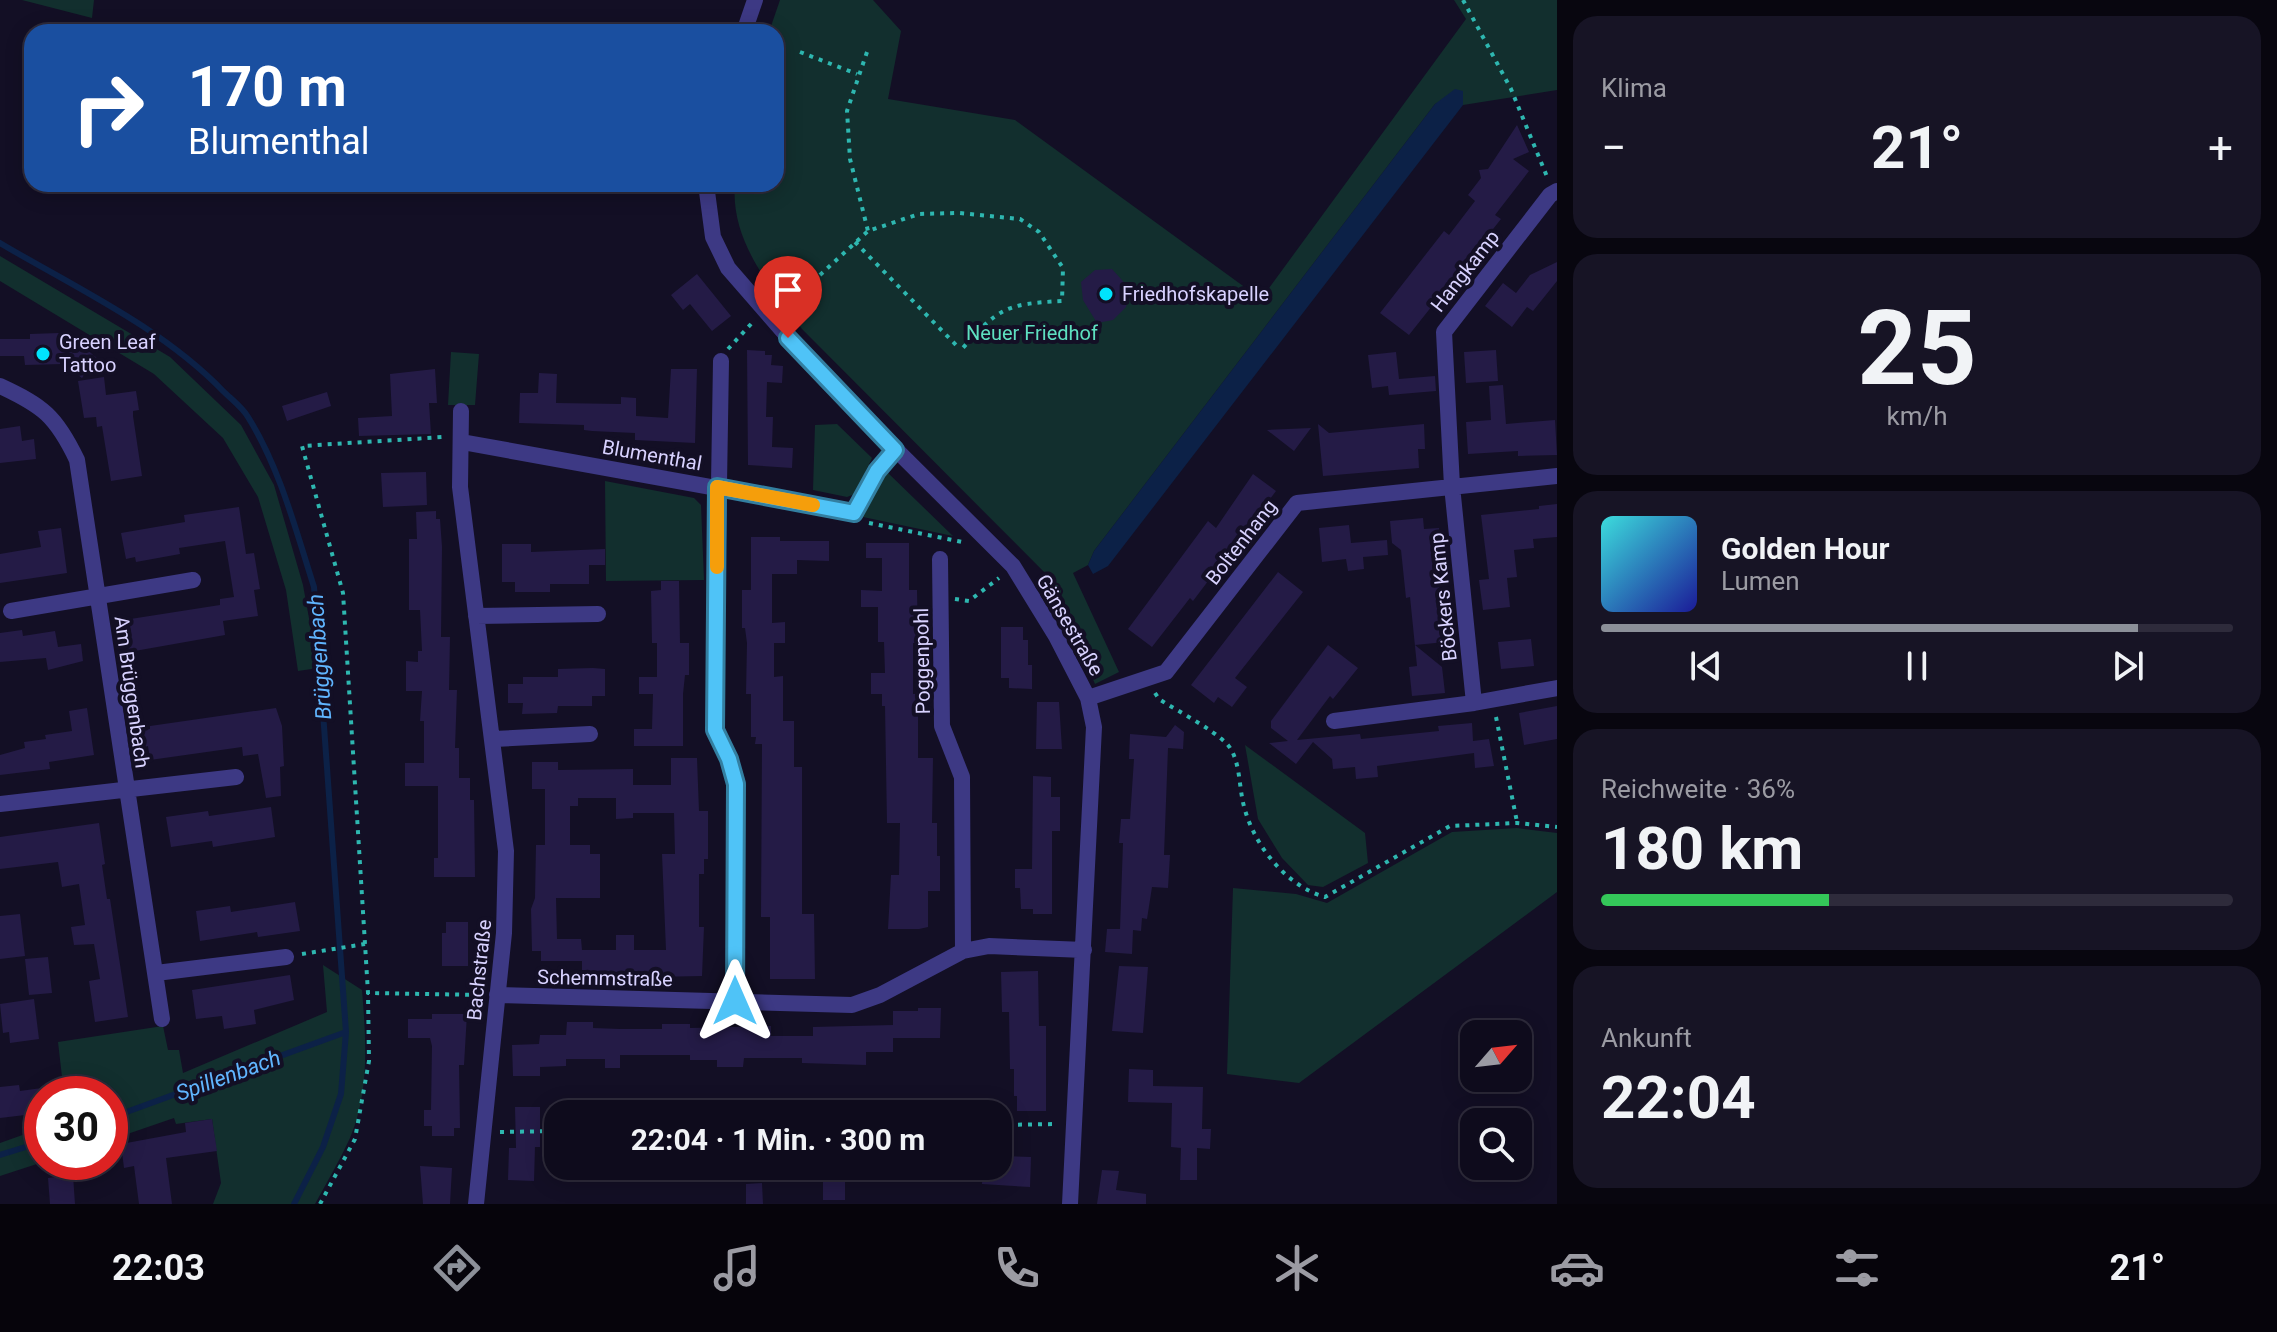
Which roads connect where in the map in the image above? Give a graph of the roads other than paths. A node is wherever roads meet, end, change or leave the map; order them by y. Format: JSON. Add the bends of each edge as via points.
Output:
{"nodes":[{"id":1,"x":755,"y":0,"type":"edge"},
{"id":2,"x":747,"y":24,"type":"edge"},
{"id":3,"x":707,"y":192,"type":"edge"},
{"id":4,"x":1555,"y":192,"type":"edge"},
{"id":5,"x":721,"y":361,"type":"road end"},
{"id":6,"x":0,"y":386,"type":"edge"},
{"id":7,"x":461,"y":411,"type":"dead end"},
{"id":8,"x":462,"y":442,"type":"junction"},
{"id":9,"x":895,"y":450,"type":"junction"},
{"id":10,"x":1557,"y":476,"type":"edge"},
{"id":11,"x":1452,"y":486,"type":"junction"},
{"id":12,"x":717,"y":487,"type":"junction"},
{"id":13,"x":940,"y":559,"type":"dead end"},
{"id":14,"x":193,"y":580,"type":"dead end"},
{"id":15,"x":98,"y":597,"type":"junction"},
{"id":16,"x":11,"y":611,"type":"dead end"},
{"id":17,"x":598,"y":614,"type":"dead end"},
{"id":18,"x":476,"y":616,"type":"junction"},
{"id":19,"x":1557,"y":688,"type":"edge"},
{"id":20,"x":1088,"y":698,"type":"junction"},
{"id":21,"x":1474,"y":703,"type":"junction"},
{"id":22,"x":1334,"y":721,"type":"dead end"},
{"id":23,"x":590,"y":734,"type":"dead end"},
{"id":24,"x":494,"y":739,"type":"junction"},
{"id":25,"x":236,"y":777,"type":"dead end"},
{"id":26,"x":127,"y":792,"type":"junction"},
{"id":27,"x":0,"y":804,"type":"edge"},
{"id":28,"x":1084,"y":950,"type":"junction"},
{"id":29,"x":963,"y":951,"type":"junction"},
{"id":30,"x":286,"y":957,"type":"dead end"},
{"id":31,"x":156,"y":973,"type":"junction"},
{"id":32,"x":497,"y":995,"type":"junction"},
{"id":33,"x":735,"y":1001,"type":"junction"},
{"id":34,"x":162,"y":1019,"type":"dead end"},
{"id":35,"x":476,"y":1204,"type":"edge"},
{"id":36,"x":1070,"y":1204,"type":"edge"}],
"edges":[{"from":1,"to":2,"type":"street"},
{"from":3,"to":9,"type":"street","name":"Gänsestraße","via":[[713,237],[728,268]]},
{"from":4,"to":11,"type":"street","name":"Hangkamp","via":[[1444,332]]},
{"from":5,"to":12,"type":"street"},
{"from":6,"to":15,"type":"street","name":"Am Brüggenbach","via":[[36,402],[62,429],[77,460]]},
{"from":7,"to":8,"type":"street","name":"Bachstraße"},
{"from":8,"to":12,"type":"street","name":"Blumenthal"},
{"from":8,"to":18,"type":"street","name":"Bachstraße","via":[[460,487]]},
{"from":9,"to":12,"type":"street","name":"Blumenthal","via":[[854,513]]},
{"from":9,"to":20,"type":"street","name":"Gänsestraße","via":[[1013,566]]},
{"from":10,"to":11,"type":"street","name":"Boltenhang"},
{"from":11,"to":20,"type":"street","name":"Boltenhang","via":[[1297,503],[1166,672]]},
{"from":11,"to":21,"type":"street","name":"Böckers Kamp"},
{"from":12,"to":33,"type":"street","via":[[715,730],[736,784]]},
{"from":13,"to":29,"type":"street","name":"Poggenpohl","via":[[942,726],[962,777]]},
{"from":14,"to":15,"type":"street","name":"Am Brüggenbach"},
{"from":15,"to":16,"type":"street","name":"Am Brüggenbach"},
{"from":15,"to":26,"type":"street","name":"Am Brüggenbach"},
{"from":17,"to":18,"type":"street"},
{"from":18,"to":24,"type":"street","name":"Bachstraße"},
{"from":19,"to":21,"type":"street"},
{"from":20,"to":28,"type":"street","name":"Gänsestraße","via":[[1094,727]]},
{"from":21,"to":22,"type":"street"},
{"from":23,"to":24,"type":"street"},
{"from":24,"to":32,"type":"street","name":"Bachstraße","via":[[506,851]]},
{"from":25,"to":26,"type":"street","name":"Am Brüggenbach"},
{"from":26,"to":27,"type":"street","name":"Am Brüggenbach"},
{"from":26,"to":31,"type":"street","name":"Am Brüggenbach"},
{"from":28,"to":29,"type":"street","name":"Schemmstraße","via":[[989,946]]},
{"from":28,"to":36,"type":"street","name":"Gänsestraße"},
{"from":29,"to":33,"type":"street","name":"Schemmstraße","via":[[852,1005]]},
{"from":30,"to":31,"type":"street"},
{"from":31,"to":34,"type":"street","name":"Am Brüggenbach"},
{"from":32,"to":33,"type":"street","name":"Schemmstraße"},
{"from":32,"to":35,"type":"street","name":"Bachstraße"}]}
